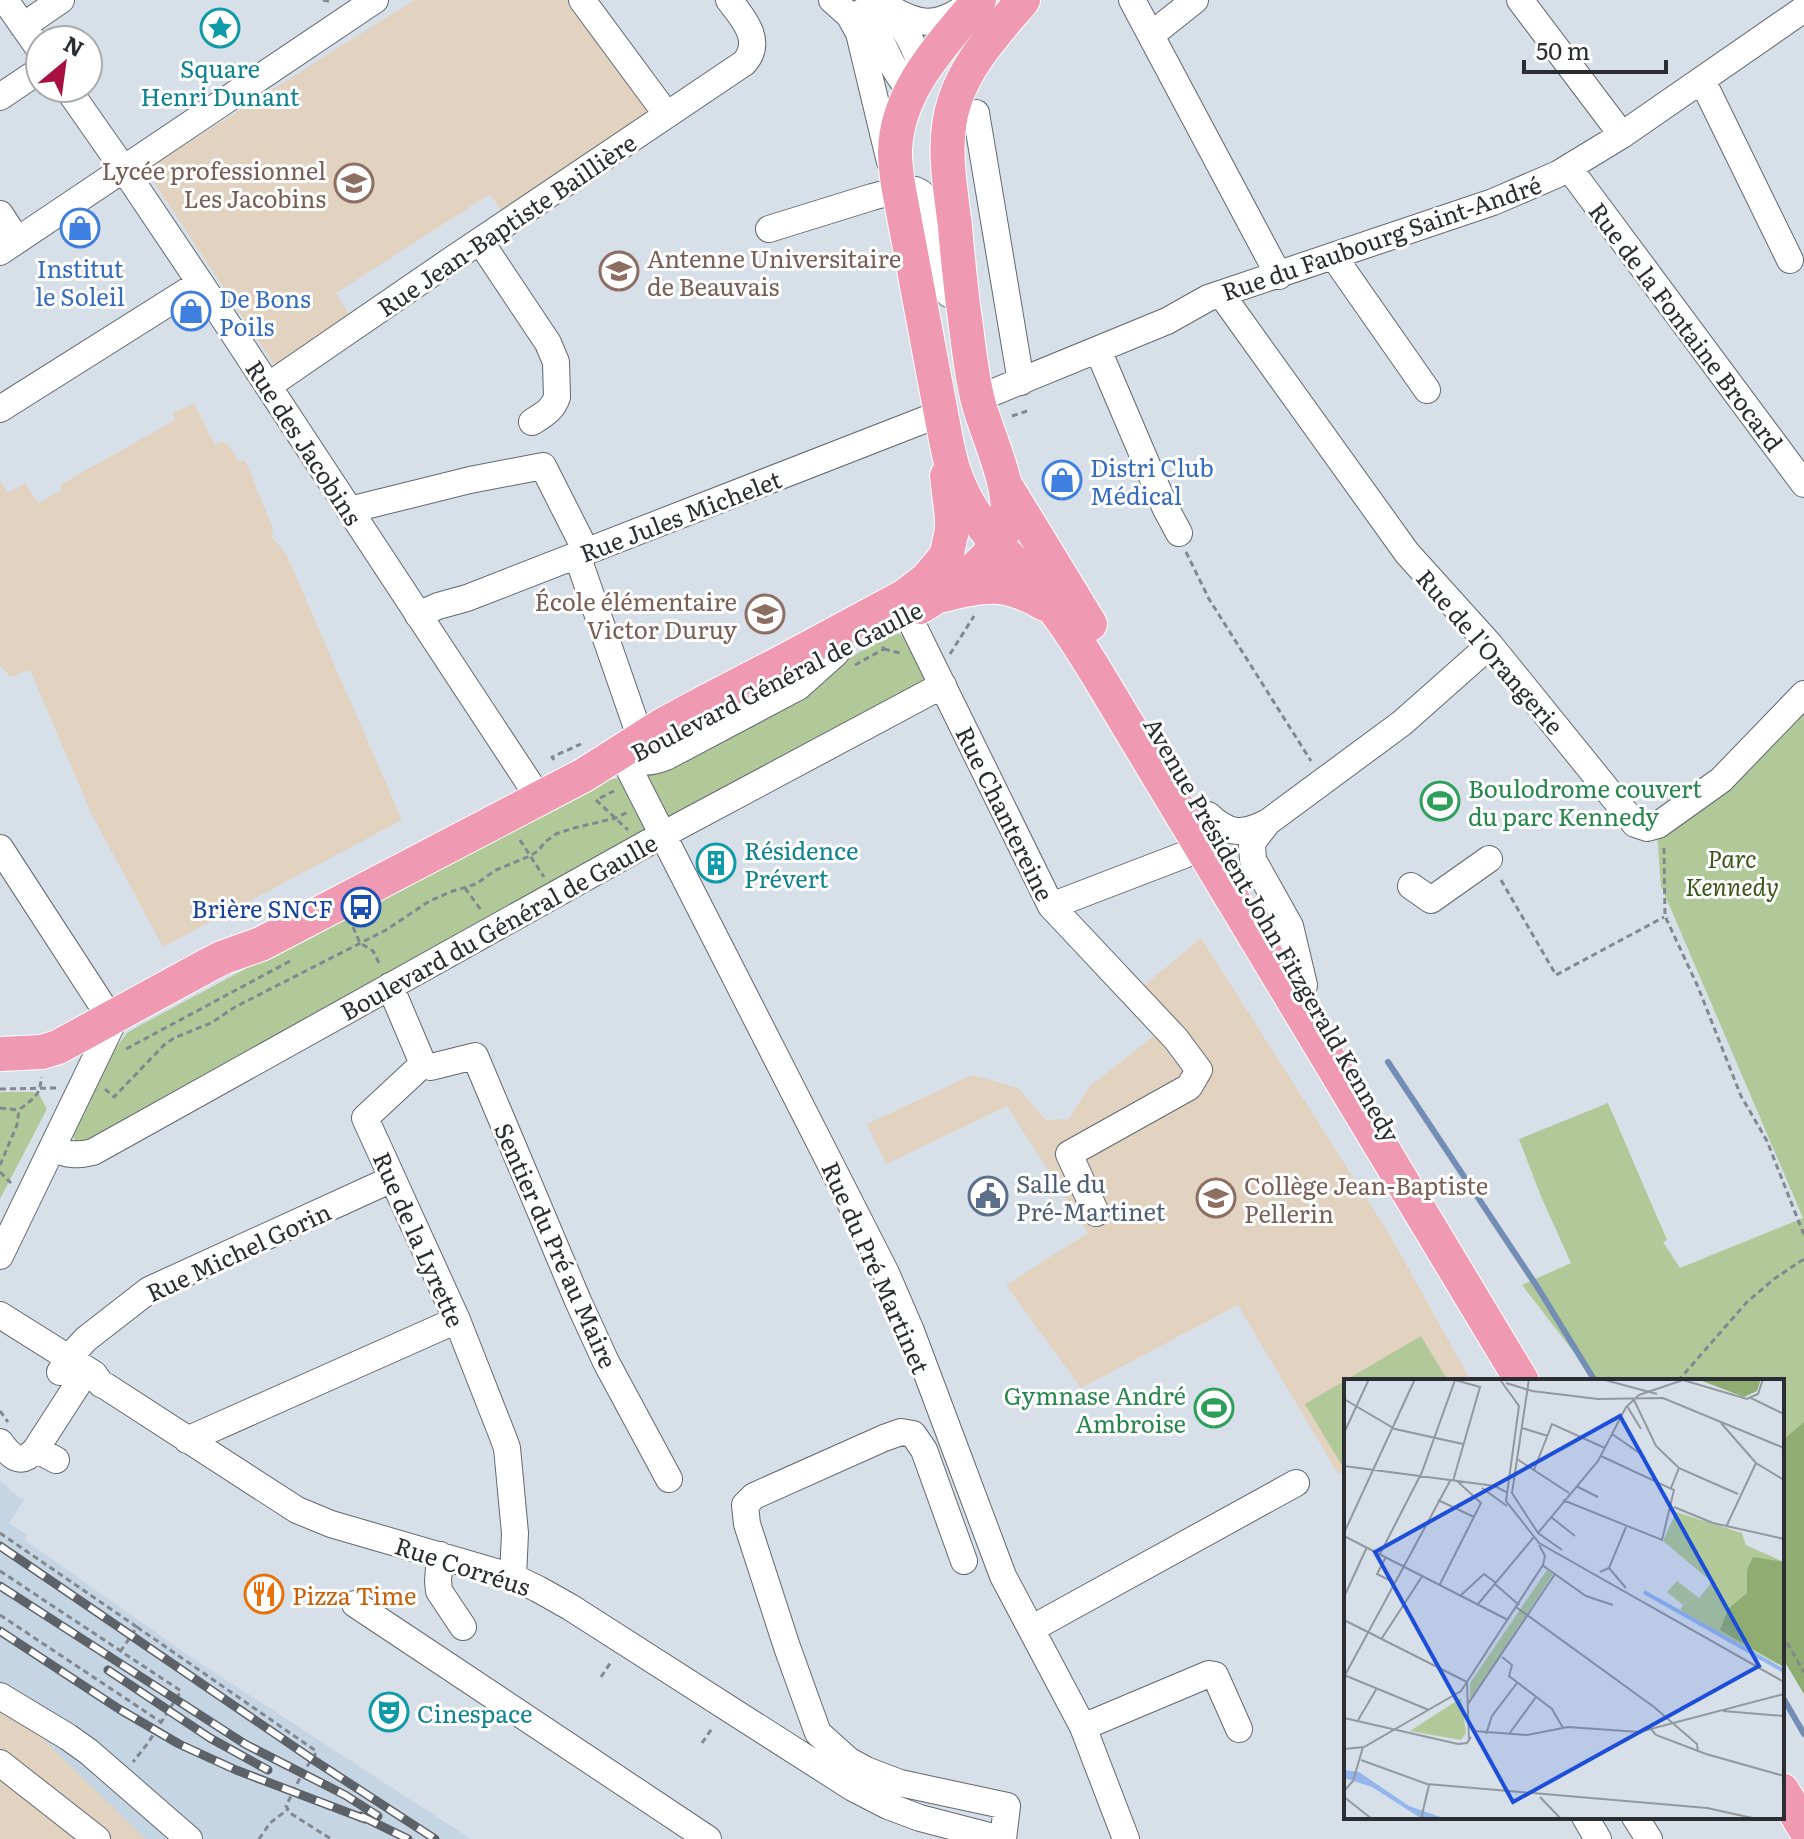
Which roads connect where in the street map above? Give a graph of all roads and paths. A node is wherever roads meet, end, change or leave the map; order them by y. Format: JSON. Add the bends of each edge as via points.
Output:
{"nodes":[{"id":1,"x":5,"y":0,"type":"edge"},
{"id":2,"x":61,"y":0,"type":"edge"},
{"id":3,"x":375,"y":0,"type":"edge"},
{"id":4,"x":582,"y":0,"type":"edge"},
{"id":5,"x":729,"y":0,"type":"edge"},
{"id":6,"x":832,"y":0,"type":"edge"},
{"id":7,"x":847,"y":0,"type":"edge"},
{"id":8,"x":976,"y":0,"type":"edge"},
{"id":9,"x":1023,"y":0,"type":"edge"},
{"id":10,"x":1132,"y":0,"type":"edge"},
{"id":11,"x":1195,"y":0,"type":"edge"},
{"id":12,"x":1520,"y":0,"type":"edge"},
{"id":13,"x":879,"y":1,"type":"edge"},
{"id":14,"x":1804,"y":9,"type":"edge"},
{"id":15,"x":23,"y":26,"type":"joint"},
{"id":16,"x":1151,"y":35,"type":"junction"},
{"id":17,"x":1702,"y":80,"type":"junction"},
{"id":18,"x":24,"y":81,"type":"edge"},
{"id":19,"x":920,"y":86,"type":"junction"},
{"id":20,"x":0,"y":97,"type":"edge"},
{"id":21,"x":969,"y":98,"type":"junction"},
{"id":22,"x":78,"y":104,"type":"edge"},
{"id":23,"x":667,"y":115,"type":"junction"},
{"id":24,"x":1622,"y":135,"type":"junction"},
{"id":25,"x":123,"y":168,"type":"junction"},
{"id":26,"x":1569,"y":168,"type":"junction"},
{"id":27,"x":986,"y":182,"type":"junction"},
{"id":28,"x":950,"y":184,"type":"junction"},
{"id":29,"x":899,"y":190,"type":"junction"},
{"id":30,"x":0,"y":214,"type":"edge"},
{"id":31,"x":769,"y":229,"type":"dead end"},
{"id":32,"x":480,"y":241,"type":"junction"},
{"id":33,"x":8,"y":246,"type":"edge"},
{"id":34,"x":1334,"y":257,"type":"junction"},
{"id":35,"x":1790,"y":260,"type":"dead end"},
{"id":36,"x":959,"y":273,"type":"junction"},
{"id":37,"x":1279,"y":276,"type":"junction"},
{"id":38,"x":200,"y":283,"type":"junction"},
{"id":39,"x":1221,"y":294,"type":"junction"},
{"id":40,"x":1098,"y":350,"type":"junction"},
{"id":41,"x":1021,"y":382,"type":"junction"},
{"id":42,"x":974,"y":383,"type":"junction"},
{"id":43,"x":268,"y":386,"type":"junction"},
{"id":44,"x":1427,"y":390,"type":"dead end"},
{"id":45,"x":0,"y":409,"type":"edge"},
{"id":46,"x":1027,"y":411,"type":"dead end"},
{"id":47,"x":1012,"y":416,"type":"dead end"},
{"id":48,"x":532,"y":422,"type":"dead end"},
{"id":49,"x":944,"y":426,"type":"junction"},
{"id":50,"x":1003,"y":479,"type":"junction"},
{"id":51,"x":1804,"y":484,"type":"edge"},
{"id":52,"x":349,"y":510,"type":"junction"},
{"id":53,"x":1179,"y":533,"type":"joint"},
{"id":54,"x":997,"y":543,"type":"junction"},
{"id":55,"x":581,"y":553,"type":"junction"},
{"id":56,"x":915,"y":604,"type":"junction"},
{"id":57,"x":1054,"y":608,"type":"junction"},
{"id":58,"x":418,"y":615,"type":"junction"},
{"id":59,"x":975,"y":615,"type":"dead end"},
{"id":60,"x":1490,"y":645,"type":"junction"},
{"id":61,"x":940,"y":679,"type":"junction"},
{"id":62,"x":1804,"y":694,"type":"edge"},
{"id":63,"x":624,"y":747,"type":"junction"},
{"id":64,"x":1324,"y":781,"type":"junction"},
{"id":65,"x":583,"y":786,"type":"junction"},
{"id":66,"x":539,"y":798,"type":"junction"},
{"id":67,"x":635,"y":809,"type":"dead end"},
{"id":68,"x":1208,"y":815,"type":"junction"},
{"id":69,"x":616,"y":818,"type":"junction"},
{"id":70,"x":1268,"y":822,"type":"junction"},
{"id":71,"x":1658,"y":825,"type":"junction"},
{"id":72,"x":519,"y":839,"type":"dead end"},
{"id":73,"x":654,"y":839,"type":"junction"},
{"id":74,"x":0,"y":848,"type":"edge"},
{"id":75,"x":1184,"y":855,"type":"dead end"},
{"id":76,"x":530,"y":856,"type":"junction"},
{"id":77,"x":1489,"y":859,"type":"joint"},
{"id":78,"x":1411,"y":886,"type":"dead end"},
{"id":79,"x":465,"y":888,"type":"junction"},
{"id":80,"x":557,"y":893,"type":"junction"},
{"id":81,"x":1051,"y":906,"type":"junction"},
{"id":82,"x":1665,"y":916,"type":"junction"},
{"id":83,"x":353,"y":927,"type":"dead end"},
{"id":84,"x":495,"y":928,"type":"junction"},
{"id":85,"x":360,"y":943,"type":"junction"},
{"id":86,"x":298,"y":956,"type":"dead end"},
{"id":87,"x":1304,"y":985,"type":"junction"},
{"id":88,"x":390,"y":986,"type":"junction"},
{"id":89,"x":99,"y":1040,"type":"junction"},
{"id":90,"x":0,"y":1054,"type":"edge"},
{"id":91,"x":423,"y":1064,"type":"junction"},
{"id":92,"x":0,"y":1070,"type":"edge"},
{"id":93,"x":41,"y":1079,"type":"junction"},
{"id":94,"x":92,"y":1087,"type":"junction"},
{"id":95,"x":0,"y":1089,"type":"edge"},
{"id":96,"x":0,"y":1108,"type":"edge"},
{"id":97,"x":19,"y":1110,"type":"junction"},
{"id":98,"x":52,"y":1148,"type":"junction"},
{"id":99,"x":0,"y":1165,"type":"edge"},
{"id":100,"x":0,"y":1172,"type":"edge"},
{"id":101,"x":392,"y":1179,"type":"junction"},
{"id":102,"x":11,"y":1183,"type":"dead end"},
{"id":103,"x":1096,"y":1213,"type":"dead end"},
{"id":104,"x":1804,"y":1235,"type":"edge"},
{"id":105,"x":0,"y":1256,"type":"edge"},
{"id":106,"x":1804,"y":1259,"type":"edge"},
{"id":107,"x":0,"y":1315,"type":"edge"},
{"id":108,"x":457,"y":1320,"type":"junction"},
{"id":109,"x":0,"y":1325,"type":"edge"},
{"id":110,"x":0,"y":1336,"type":"edge"},
{"id":111,"x":78,"y":1372,"type":"junction"},
{"id":112,"x":1521,"y":1379,"type":"edge"},
{"id":113,"x":1539,"y":1379,"type":"edge"},
{"id":114,"x":1680,"y":1379,"type":"edge"},
{"id":115,"x":187,"y":1440,"type":"junction"},
{"id":116,"x":0,"y":1442,"type":"edge"},
{"id":117,"x":669,"y":1479,"type":"dead end"},
{"id":118,"x":1296,"y":1483,"type":"dead end"},
{"id":119,"x":0,"y":1533,"type":"edge"},
{"id":120,"x":440,"y":1555,"type":"junction"},
{"id":121,"x":964,"y":1561,"type":"dead end"},
{"id":122,"x":0,"y":1571,"type":"edge"},
{"id":123,"x":500,"y":1574,"type":"junction"},
{"id":124,"x":355,"y":1604,"type":"dead end"},
{"id":125,"x":0,"y":1615,"type":"edge"},
{"id":126,"x":137,"y":1627,"type":"junction"},
{"id":127,"x":463,"y":1627,"type":"dead end"},
{"id":128,"x":1031,"y":1629,"type":"junction"},
{"id":129,"x":1784,"y":1637,"type":"edge"},
{"id":130,"x":120,"y":1652,"type":"junction"},
{"id":131,"x":1804,"y":1672,"type":"edge"},
{"id":132,"x":0,"y":1696,"type":"edge"},
{"id":133,"x":161,"y":1722,"type":"junction"},
{"id":134,"x":1083,"y":1727,"type":"junction"},
{"id":135,"x":1239,"y":1729,"type":"dead end"},
{"id":136,"x":0,"y":1763,"type":"edge"},
{"id":137,"x":120,"y":1778,"type":"junction"},
{"id":138,"x":853,"y":1788,"type":"junction"},
{"id":139,"x":1784,"y":1793,"type":"edge"},
{"id":140,"x":287,"y":1810,"type":"junction"},
{"id":141,"x":1586,"y":1819,"type":"edge"},
{"id":142,"x":1636,"y":1819,"type":"edge"},
{"id":143,"x":1784,"y":1819,"type":"edge"},
{"id":144,"x":1804,"y":1827,"type":"edge"},
{"id":145,"x":97,"y":1839,"type":"edge"},
{"id":146,"x":189,"y":1839,"type":"edge"},
{"id":147,"x":259,"y":1839,"type":"edge"},
{"id":148,"x":331,"y":1839,"type":"edge"},
{"id":149,"x":708,"y":1839,"type":"edge"},
{"id":150,"x":932,"y":1839,"type":"edge"},
{"id":151,"x":1002,"y":1839,"type":"edge"},
{"id":152,"x":1126,"y":1839,"type":"edge"},
{"id":153,"x":1598,"y":1839,"type":"edge"},
{"id":154,"x":1649,"y":1839,"type":"edge"},
{"id":155,"x":1796,"y":1839,"type":"edge"}],
"edges":[{"from":1,"to":15,"type":"street"},
{"from":2,"to":15,"type":"street"},
{"from":3,"to":25,"type":"street"},
{"from":4,"to":23,"type":"street"},
{"from":5,"to":23,"type":"street","name":"Rue Jean-Baptiste Baillière","via":[[751,32],[751,52],[744,63]]},
{"from":6,"to":29,"type":"street","via":[[859,33]]},
{"from":7,"to":19,"type":"street","via":[[872,24],[899,78]]},
{"from":8,"to":13,"type":"street","via":[[938,22],[911,19]]},
{"from":8,"to":19,"type":"main road"},
{"from":9,"to":21,"type":"main road","via":[[984,47]]},
{"from":10,"to":16,"type":"street"},
{"from":11,"to":16,"type":"street"},
{"from":12,"to":24,"type":"street"},
{"from":13,"to":19,"type":"street","via":[[917,53]]},
{"from":14,"to":17,"type":"street","name":"Rue du Faubourg Saint-André"},
{"from":16,"to":37,"type":"street"},
{"from":17,"to":24,"type":"street","name":"Rue du Faubourg Saint-André"},
{"from":17,"to":35,"type":"street"},
{"from":18,"to":20,"type":"street"},
{"from":19,"to":21,"type":"main road","via":[[938,98]]},
{"from":19,"to":29,"type":"main road","via":[[900,121],[895,147]]},
{"from":19,"to":36,"type":"main road"},
{"from":21,"to":27,"type":"street"},
{"from":21,"to":28,"type":"main road","via":[[953,104]]},
{"from":22,"to":25,"type":"street","name":"Rue des Jacobins"},
{"from":23,"to":32,"type":"street","name":"Rue Jean-Baptiste Baillière"},
{"from":24,"to":26,"type":"street","name":"Rue du Faubourg Saint-André"},
{"from":25,"to":33,"type":"street"},
{"from":25,"to":38,"type":"street","name":"Rue des Jacobins"},
{"from":26,"to":34,"type":"street","name":"Rue du Faubourg Saint-André","via":[[1493,202]]},
{"from":26,"to":51,"type":"street","name":"Rue de la Fontaine Brocard"},
{"from":27,"to":28,"type":"street"},
{"from":27,"to":41,"type":"street"},
{"from":28,"to":36,"type":"main road"},
{"from":29,"to":31,"type":"street"},
{"from":29,"to":42,"type":"street","via":[[915,190],[930,203]]},
{"from":29,"to":49,"type":"main road"},
{"from":30,"to":33,"type":"street"},
{"from":32,"to":43,"type":"street","name":"Rue Jean-Baptiste Baillière"},
{"from":32,"to":48,"type":"street","via":[[556,362],[557,397],[549,411]]},
{"from":34,"to":37,"type":"street","name":"Rue du Faubourg Saint-André"},
{"from":34,"to":44,"type":"street"},
{"from":36,"to":42,"type":"main road"},
{"from":37,"to":39,"type":"street","name":"Rue du Faubourg Saint-André"},
{"from":38,"to":43,"type":"street","name":"Rue des Jacobins"},
{"from":38,"to":45,"type":"street"},
{"from":39,"to":40,"type":"street","name":"Rue du Faubourg Saint-André"},
{"from":39,"to":60,"type":"street","name":"Rue de l'Orangerie","via":[[1407,553]]},
{"from":40,"to":41,"type":"street","name":"Rue du Faubourg Saint-André"},
{"from":40,"to":53,"type":"street"},
{"from":41,"to":42,"type":"street","name":"Rue du Faubourg Saint-André"},
{"from":42,"to":49,"type":"main road"},
{"from":42,"to":50,"type":"main road"},
{"from":43,"to":52,"type":"street","name":"Rue des Jacobins"},
{"from":46,"to":47,"type":"path"},
{"from":49,"to":54,"type":"main road","name":"Avenue Président John Fitzgerald Kennedy","via":[[960,488]]},
{"from":49,"to":55,"type":"street","name":"Rue Jules Michelet"},
{"from":49,"to":56,"type":"main road","via":[[952,530],[947,553]]},
{"from":50,"to":54,"type":"main road","via":[[1008,512]]},
{"from":50,"to":68,"type":"main road","name":"Avenue Président John Fitzgerald Kennedy"},
{"from":52,"to":55,"type":"street","name":"Rue du Pré Martinet","via":[[543,466]]},
{"from":52,"to":58,"type":"street","name":"Rue des Jacobins"},
{"from":53,"to":64,"type":"path","via":[[1209,599]]},
{"from":54,"to":56,"type":"main road","name":"Boulevard Général de Gaulle","via":[[974,568]]},
{"from":54,"to":57,"type":"main road","name":"Avenue Président John Fitzgerald Kennedy"},
{"from":55,"to":58,"type":"street","name":"Rue Jules Michelet"},
{"from":55,"to":63,"type":"street","name":"Rue du Pré Martinet"},
{"from":56,"to":57,"type":"main road","via":[[1000,586]]},
{"from":56,"to":61,"type":"street","name":"Rue Chantereine"},
{"from":56,"to":63,"type":"main road","via":[[694,708]]},
{"from":56,"to":63,"type":"main road","name":"Boulevard Général de Gaulle","via":[[866,639]]},
{"from":57,"to":112,"type":"main road","name":"Avenue Président John Fitzgerald Kennedy"},
{"from":58,"to":66,"type":"street","name":"Rue des Jacobins"},
{"from":59,"to":61,"type":"path"},
{"from":60,"to":64,"type":"street","via":[[1402,723]]},
{"from":60,"to":71,"type":"street","name":"Rue de l'Orangerie","via":[[1629,818],[1640,827]]},
{"from":61,"to":73,"type":"street","name":"Boulevard du Général de Gaulle"},
{"from":61,"to":81,"type":"street","name":"Rue Chantereine"},
{"from":62,"to":71,"type":"street","via":[[1730,772]]},
{"from":63,"to":65,"type":"main road","name":"Boulevard Général de Gaulle"},
{"from":63,"to":65,"type":"path","via":[[552,757]]},
{"from":63,"to":73,"type":"street","name":"Rue du Pré Martinet"},
{"from":64,"to":70,"type":"street"},
{"from":65,"to":66,"type":"main road"},
{"from":65,"to":69,"type":"path"},
{"from":66,"to":89,"type":"main road","via":[[261,944],[217,976]]},
{"from":67,"to":69,"type":"path"},
{"from":68,"to":70,"type":"street","via":[[1240,832]]},
{"from":68,"to":87,"type":"main road","name":"Avenue Président John Fitzgerald Kennedy"},
{"from":69,"to":73,"type":"path"},
{"from":69,"to":76,"type":"path","via":[[556,834]]},
{"from":70,"to":87,"type":"street","via":[[1254,840],[1253,860],[1290,926]]},
{"from":71,"to":82,"type":"path","via":[[1664,849]]},
{"from":72,"to":76,"type":"path"},
{"from":73,"to":80,"type":"street","name":"Boulevard du Général de Gaulle"},
{"from":73,"to":128,"type":"street","name":"Rue du Pré Martinet","via":[[886,1273],[997,1564]]},
{"from":74,"to":89,"type":"street"},
{"from":75,"to":81,"type":"street"},
{"from":76,"to":79,"type":"path"},
{"from":76,"to":80,"type":"path"},
{"from":77,"to":78,"type":"street","via":[[1431,900]]},
{"from":77,"to":82,"type":"path","via":[[1556,975]]},
{"from":79,"to":84,"type":"path"},
{"from":79,"to":85,"type":"path","via":[[428,902]]},
{"from":80,"to":84,"type":"street","name":"Boulevard du Général de Gaulle"},
{"from":81,"to":103,"type":"street","name":"Rue Chantereine","via":[[1199,1070],[1189,1087],[1069,1154]]},
{"from":82,"to":104,"type":"path"},
{"from":83,"to":85,"type":"path"},
{"from":84,"to":88,"type":"street","name":"Boulevard du Général de Gaulle"},
{"from":85,"to":88,"type":"path","via":[[373,951]]},
{"from":85,"to":94,"type":"path","via":[[174,1038],[114,1097]]},
{"from":86,"to":89,"type":"path"},
{"from":87,"to":113,"type":"main road","name":"Avenue Président John Fitzgerald Kennedy"},
{"from":88,"to":91,"type":"street"},
{"from":88,"to":98,"type":"street","name":"Boulevard du Général de Gaulle","via":[[93,1152],[70,1155]]},
{"from":89,"to":90,"type":"main road"},
{"from":89,"to":93,"type":"main road"},
{"from":89,"to":94,"type":"street"},
{"from":91,"to":101,"type":"street","name":"Rue de la Lyrette","via":[[365,1118]]},
{"from":91,"to":117,"type":"street","name":"Sentier du Pré au Maire","via":[[431,1067],[475,1056],[578,1301]]},
{"from":92,"to":93,"type":"main road"},
{"from":93,"to":94,"type":"path"},
{"from":93,"to":95,"type":"path"},
{"from":93,"to":97,"type":"path","via":[[39,1094]]},
{"from":94,"to":98,"type":"street"},
{"from":96,"to":97,"type":"path"},
{"from":97,"to":99,"type":"path"},
{"from":98,"to":105,"type":"street"},
{"from":100,"to":102,"type":"path"},
{"from":101,"to":108,"type":"street","name":"Rue de la Lyrette"},
{"from":101,"to":111,"type":"street","name":"Rue Michel Gorin","via":[[149,1290],[86,1339]]},
{"from":106,"to":114,"type":"path","via":[[1746,1303]]},
{"from":107,"to":111,"type":"street","name":"Rue Corréus"},
{"from":108,"to":115,"type":"street"},
{"from":108,"to":123,"type":"street","name":"Rue de la Lyrette","via":[[507,1448],[515,1543]]},
{"from":109,"to":111,"type":"street"},
{"from":110,"to":111,"type":"street","name":"Rue Corréus"},
{"from":111,"to":115,"type":"street","name":"Rue Corréus","via":[[121,1404]]},
{"from":111,"to":116,"type":"street","name":"Rue Michel Gorin","via":[[46,1455],[23,1459]]},
{"from":115,"to":120,"type":"street","name":"Rue Corréus","via":[[297,1510]]},
{"from":118,"to":128,"type":"street"},
{"from":119,"to":126,"type":"path"},
{"from":120,"to":123,"type":"street","name":"Rue Corréus"},
{"from":120,"to":127,"type":"street","via":[[439,1591]]},
{"from":121,"to":151,"type":"street","via":[[924,1450],[913,1434],[884,1438],[754,1496],[745,1505],[818,1733],[848,1760],[900,1783],[1007,1806]]},
{"from":122,"to":130,"type":"path"},
{"from":123,"to":138,"type":"street","name":"Rue Corréus","via":[[570,1607]]},
{"from":124,"to":149,"type":"street"},
{"from":125,"to":133,"type":"path"},
{"from":126,"to":130,"type":"path"},
{"from":126,"to":140,"type":"path","via":[[316,1751]]},
{"from":128,"to":134,"type":"street","name":"Rue du Pré Martinet"},
{"from":129,"to":131,"type":"path"},
{"from":130,"to":133,"type":"path","via":[[181,1691]]},
{"from":132,"to":137,"type":"street","via":[[68,1737]]},
{"from":133,"to":137,"type":"path"},
{"from":134,"to":135,"type":"street","via":[[1209,1674],[1215,1675]]},
{"from":134,"to":152,"type":"street","name":"Rue du Pré Martinet"},
{"from":136,"to":145,"type":"street"},
{"from":137,"to":146,"type":"street"},
{"from":138,"to":150,"type":"street","name":"Rue Corréus"},
{"from":138,"to":151,"type":"street","name":"Rue Corréus","via":[[920,1818]]},
{"from":139,"to":144,"type":"main road"},
{"from":140,"to":147,"type":"path"},
{"from":140,"to":148,"type":"path"},
{"from":141,"to":153,"type":"street"},
{"from":142,"to":154,"type":"street"},
{"from":143,"to":155,"type":"main road"}]}
